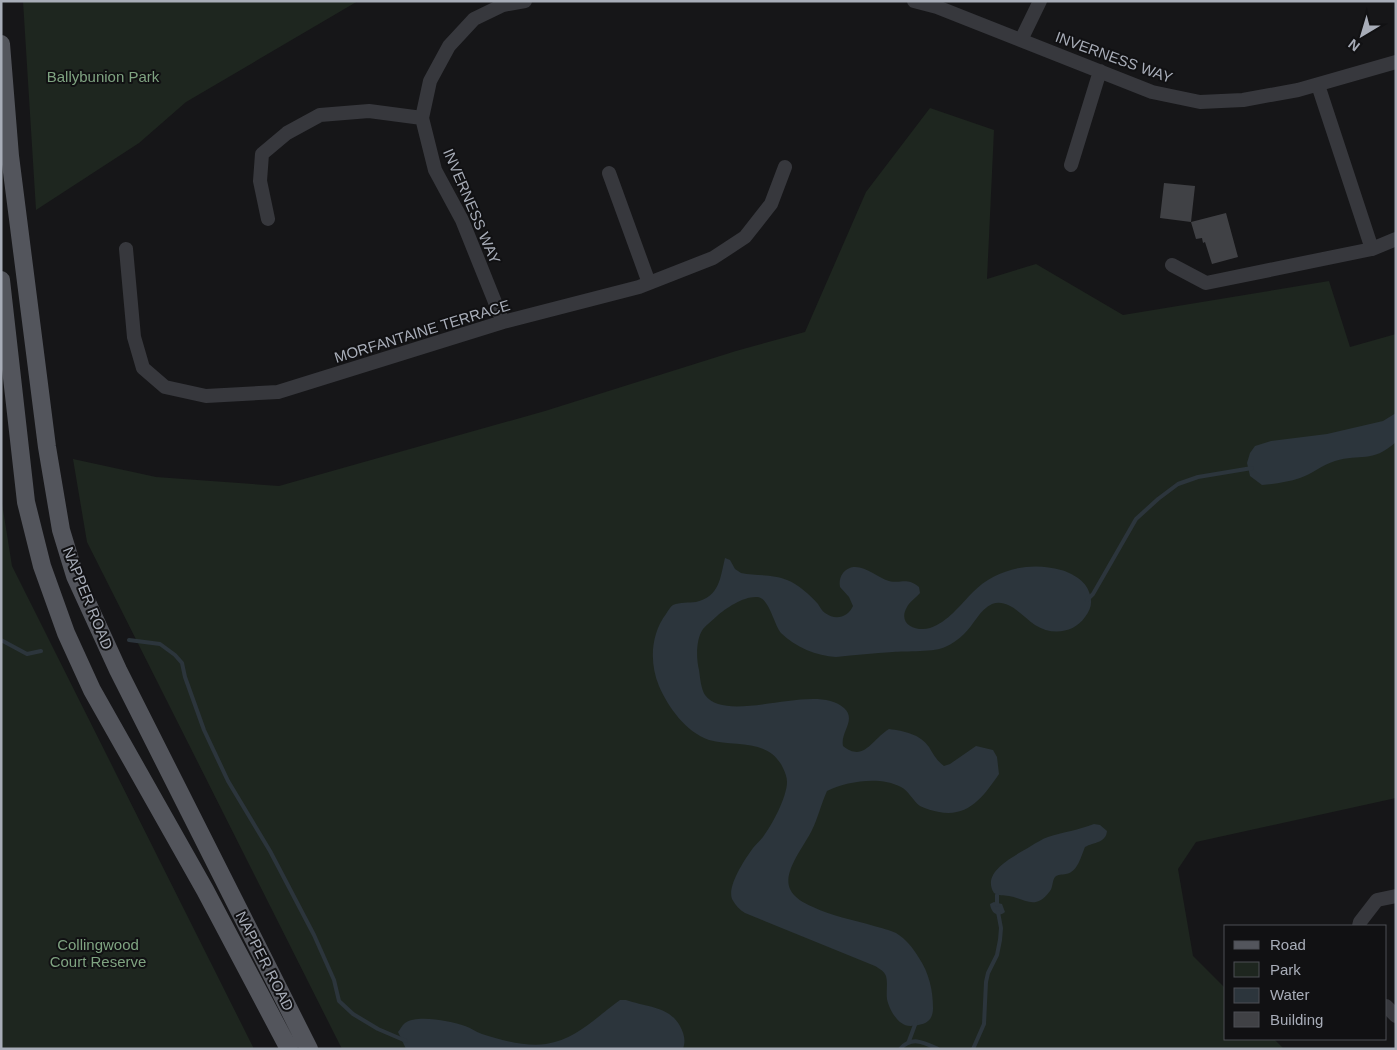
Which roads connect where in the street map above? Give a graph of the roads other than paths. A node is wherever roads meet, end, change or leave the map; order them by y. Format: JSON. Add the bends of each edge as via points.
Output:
{"nodes":[{"id":1,"x":525,"y":1,"type":"edge"},
{"id":2,"x":914,"y":1,"type":"edge"},
{"id":3,"x":1040,"y":1,"type":"edge"},
{"id":4,"x":1020,"y":40,"type":"junction"},
{"id":5,"x":1,"y":44,"type":"edge"},
{"id":6,"x":1396,"y":62,"type":"edge"},
{"id":7,"x":1100,"y":71,"type":"junction"},
{"id":8,"x":1318,"y":85,"type":"junction"},
{"id":9,"x":422,"y":118,"type":"junction"},
{"id":10,"x":1070,"y":165,"type":"dead end"},
{"id":11,"x":785,"y":167,"type":"dead end"},
{"id":12,"x":610,"y":173,"type":"dead end"},
{"id":13,"x":268,"y":219,"type":"dead end"},
{"id":14,"x":1396,"y":239,"type":"edge"},
{"id":15,"x":126,"y":249,"type":"dead end"},
{"id":16,"x":1372,"y":249,"type":"junction"},
{"id":17,"x":1172,"y":265,"type":"dead end"},
{"id":18,"x":1,"y":280,"type":"edge"},
{"id":19,"x":649,"y":283,"type":"junction"},
{"id":20,"x":503,"y":322,"type":"junction"},
{"id":21,"x":1396,"y":896,"type":"edge"},
{"id":22,"x":1359,"y":925,"type":"edge"},
{"id":23,"x":1387,"y":1007,"type":"edge"},
{"id":24,"x":1396,"y":1016,"type":"edge"},
{"id":25,"x":289,"y":1049,"type":"edge"},
{"id":26,"x":309,"y":1049,"type":"edge"}],
"edges":[{"from":1,"to":9,"type":"street","name":"INVERNESS WAY","via":[[503,5],[474,19],[449,46],[430,80]]},
{"from":2,"to":4,"type":"street","name":"INVERNESS WAY"},
{"from":3,"to":4,"type":"street"},
{"from":4,"to":7,"type":"street","name":"INVERNESS WAY"},
{"from":5,"to":26,"type":"main road","name":"NAPPER ROAD","via":[[10,156],[46,448],[62,530],[75,576],[118,670]]},
{"from":6,"to":8,"type":"street","name":"INVERNESS WAY"},
{"from":7,"to":8,"type":"street","name":"INVERNESS WAY","via":[[1152,92],[1200,102],[1243,100]]},
{"from":7,"to":10,"type":"street"},
{"from":8,"to":16,"type":"street"},
{"from":9,"to":13,"type":"street","via":[[368,111],[320,115],[287,132],[262,154],[260,181]]},
{"from":9,"to":20,"type":"street","name":"INVERNESS WAY","via":[[435,170],[462,220]]},
{"from":11,"to":19,"type":"street","name":"MORFANTAINE TERRACE","via":[[771,204],[744,237],[713,258]]},
{"from":12,"to":19,"type":"street"},
{"from":14,"to":16,"type":"street"},
{"from":15,"to":20,"type":"street","name":"MORFANTAINE TERRACE","via":[[134,337],[143,368],[165,387],[206,396],[278,392]]},
{"from":16,"to":17,"type":"street","via":[[1206,283]]},
{"from":18,"to":25,"type":"main road","name":"NAPPER ROAD","via":[[26,502],[42,566],[66,632],[80,667]]},
{"from":19,"to":20,"type":"street","name":"MORFANTAINE TERRACE"},
{"from":21,"to":22,"type":"street","via":[[1377,900]]},
{"from":23,"to":24,"type":"street"}]}
